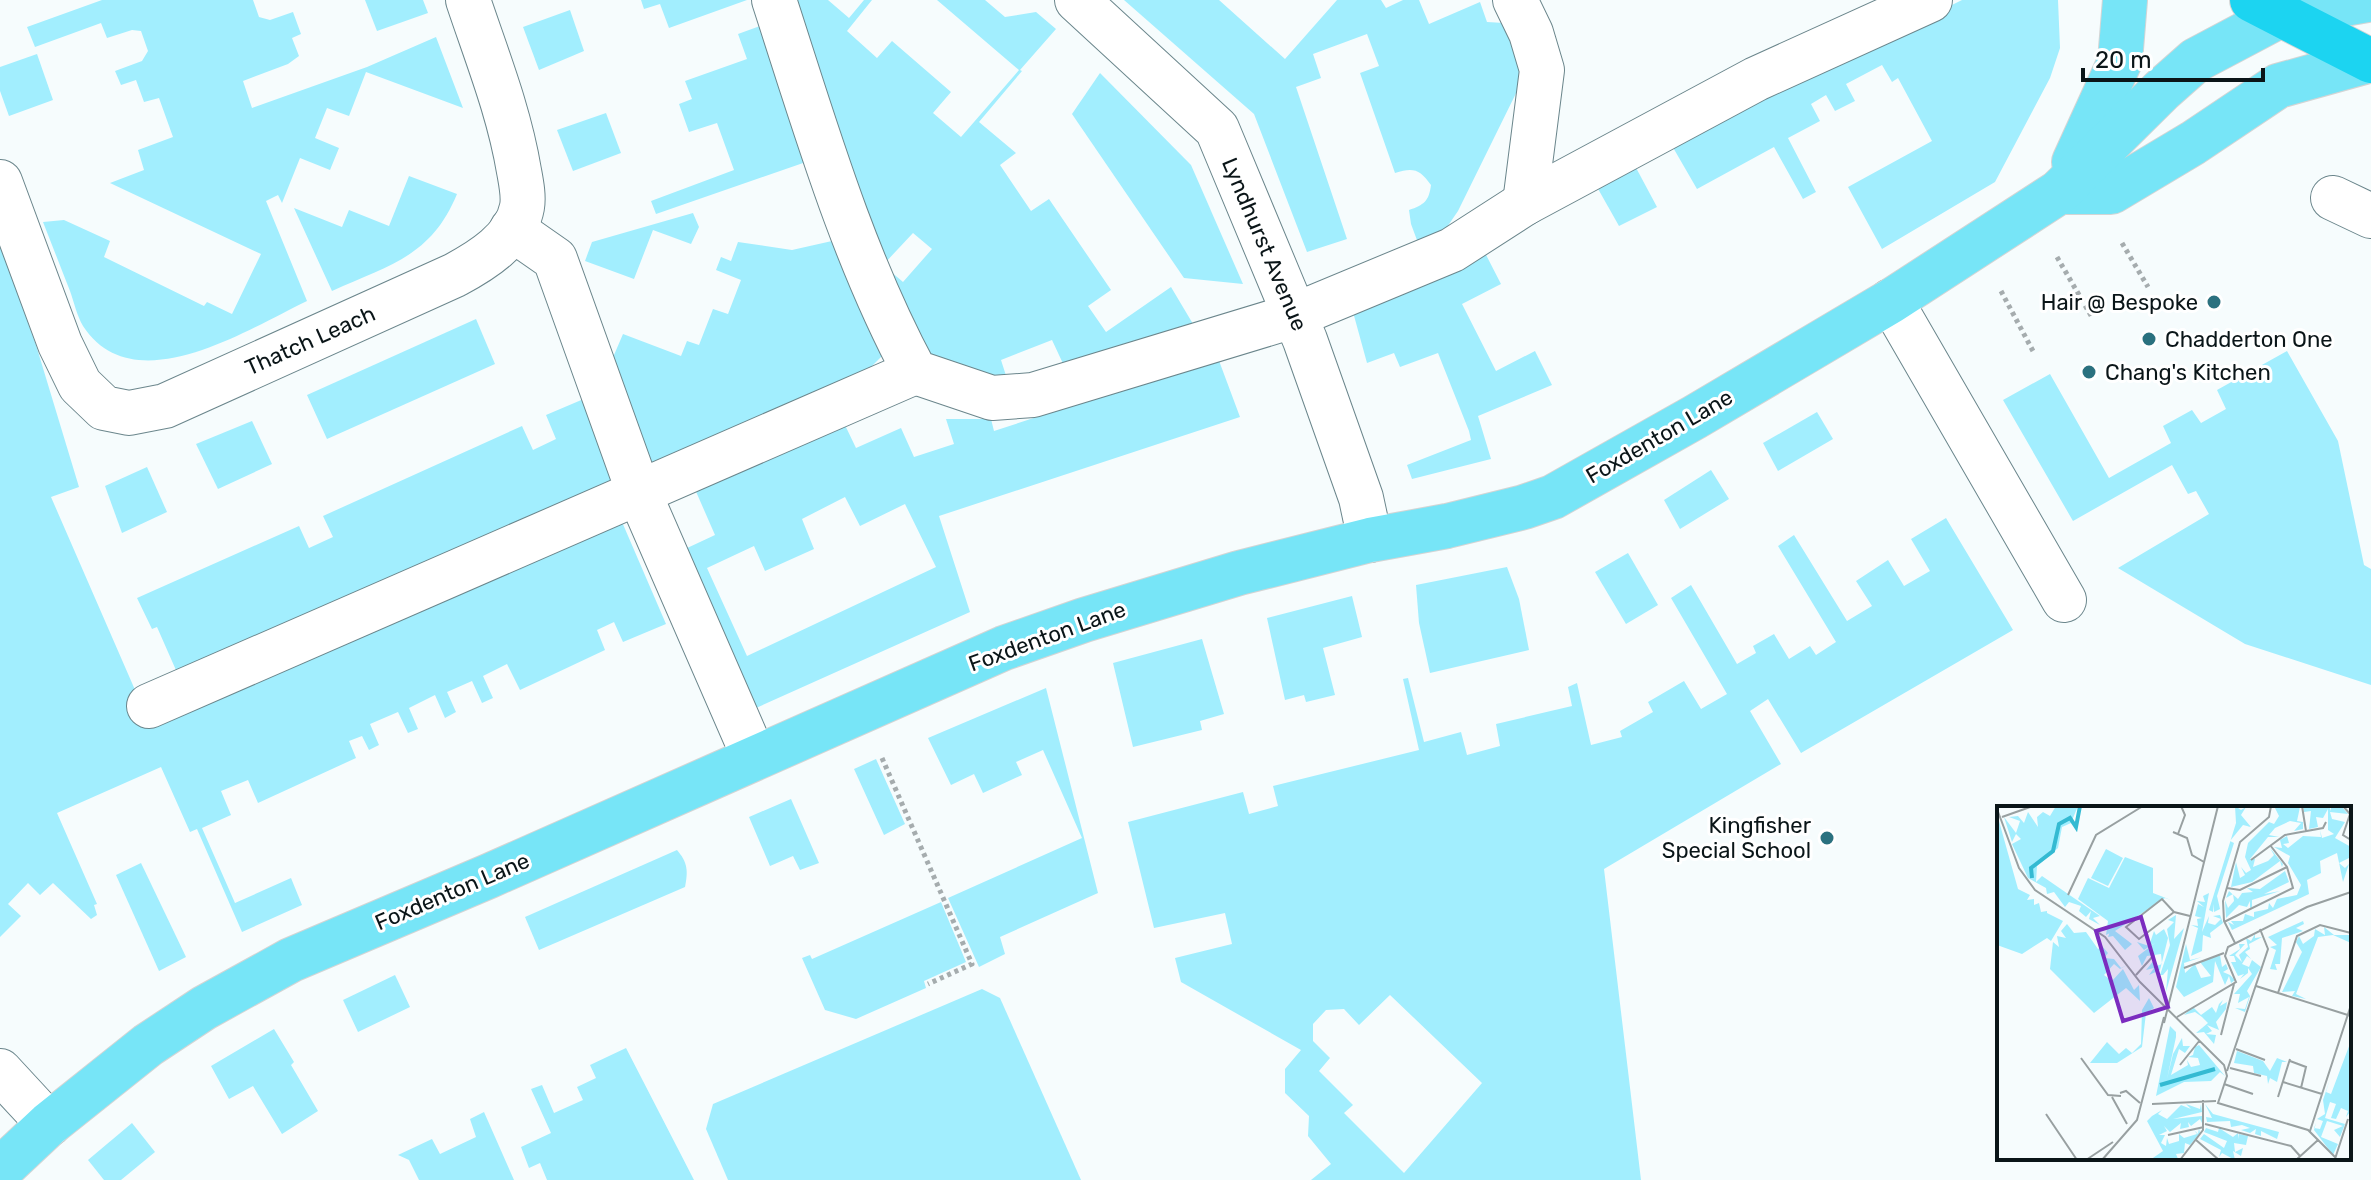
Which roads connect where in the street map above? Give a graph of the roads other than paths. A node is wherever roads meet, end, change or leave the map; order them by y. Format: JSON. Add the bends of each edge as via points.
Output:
{"nodes":[{"id":1,"x":468,"y":0,"type":"edge"},
{"id":2,"x":774,"y":0,"type":"edge"},
{"id":3,"x":1077,"y":0,"type":"edge"},
{"id":4,"x":1515,"y":0,"type":"edge"},
{"id":5,"x":1930,"y":0,"type":"edge"},
{"id":6,"x":2125,"y":0,"type":"edge"},
{"id":7,"x":2367,"y":0,"type":"edge"},
{"id":8,"x":2267,"y":8,"type":"edge"},
{"id":9,"x":2370,"y":60,"type":"edge"},
{"id":10,"x":0,"y":182,"type":"edge"},
{"id":11,"x":2059,"y":192,"type":"junction"},
{"id":12,"x":1525,"y":203,"type":"junction"},
{"id":13,"x":512,"y":229,"type":"junction"},
{"id":14,"x":1891,"y":301,"type":"junction"},
{"id":15,"x":1293,"y":316,"type":"junction"},
{"id":16,"x":915,"y":372,"type":"junction"},
{"id":17,"x":639,"y":493,"type":"junction"},
{"id":18,"x":1370,"y":540,"type":"junction"},
{"id":19,"x":2064,"y":600,"type":"dead end"},
{"id":20,"x":149,"y":706,"type":"dead end"},
{"id":21,"x":754,"y":757,"type":"junction"},
{"id":22,"x":0,"y":1071,"type":"edge"},
{"id":23,"x":49,"y":1124,"type":"junction"},
{"id":24,"x":0,"y":1170,"type":"edge"}],
"edges":[{"from":1,"to":13,"type":"street","via":[[512,132],[522,207]]},
{"from":2,"to":16,"type":"street","via":[[839,200],[886,318]]},
{"from":3,"to":15,"type":"street","name":"Lyndhurst Avenue","via":[[1217,129]]},
{"from":4,"to":12,"type":"street","via":[[1542,70]]},
{"from":5,"to":12,"type":"street","via":[[1756,79]]},
{"from":6,"to":11,"type":"main road","via":[[2120,61]]},
{"from":7,"to":8,"type":"main road","name":"Foxdenton Lane"},
{"from":8,"to":9,"type":"highway"},
{"from":8,"to":11,"type":"main road","name":"Foxdenton Lane","via":[[2162,90]]},
{"from":9,"to":11,"type":"main road","via":[[2278,86],[2111,192]]},
{"from":10,"to":13,"type":"street","name":"Thatch Leach","via":[[80,385],[104,408],[129,413],[165,406],[455,275],[483,259]]},
{"from":11,"to":14,"type":"main road","name":"Foxdenton Lane"},
{"from":12,"to":15,"type":"street","via":[[1452,250]]},
{"from":13,"to":17,"type":"street","via":[[555,259]]},
{"from":14,"to":18,"type":"main road","name":"Foxdenton Lane","via":[[1553,497]]},
{"from":14,"to":19,"type":"street"},
{"from":15,"to":16,"type":"street","via":[[1033,395],[992,398]]},
{"from":15,"to":18,"type":"street","name":"Lyndhurst Avenue","via":[[1361,498]]},
{"from":16,"to":17,"type":"street"},
{"from":17,"to":20,"type":"street"},
{"from":17,"to":21,"type":"street"},
{"from":18,"to":21,"type":"main road","name":"Foxdenton Lane","via":[[1205,582],[1059,628]]},
{"from":21,"to":23,"type":"main road","name":"Foxdenton Lane","via":[[291,960],[175,1027]]},
{"from":22,"to":23,"type":"street"},
{"from":23,"to":24,"type":"main road","name":"Foxdenton Lane"}]}
